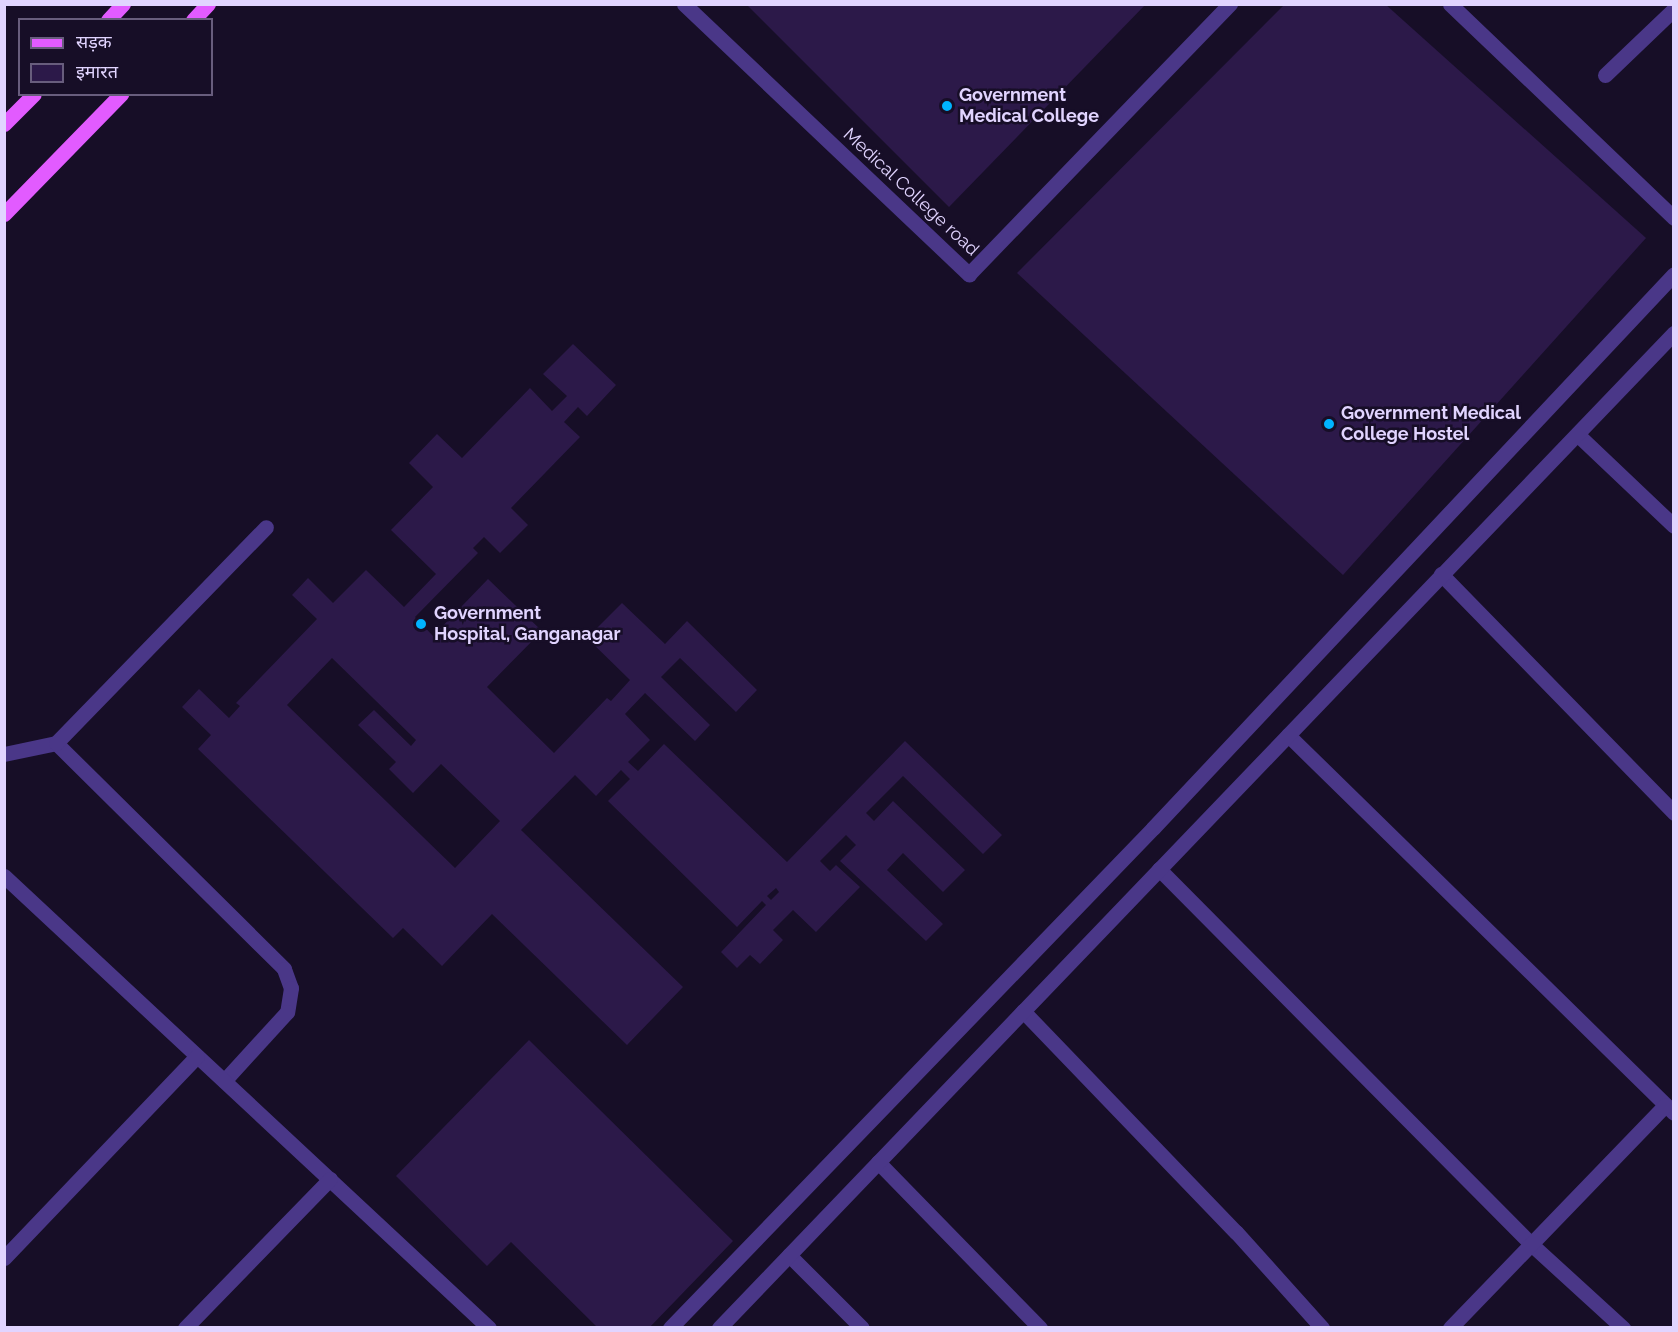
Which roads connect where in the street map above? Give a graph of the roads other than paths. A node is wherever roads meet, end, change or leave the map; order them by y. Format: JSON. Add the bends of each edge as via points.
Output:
{"nodes":[{"id":1,"x":123,"y":4,"type":"edge"},
{"id":2,"x":208,"y":4,"type":"edge"},
{"id":3,"x":684,"y":4,"type":"edge"},
{"id":4,"x":1230,"y":4,"type":"edge"},
{"id":5,"x":1450,"y":4,"type":"edge"},
{"id":6,"x":1674,"y":9,"type":"edge"},
{"id":7,"x":110,"y":18,"type":"edge"},
{"id":8,"x":195,"y":18,"type":"edge"},
{"id":9,"x":1605,"y":75,"type":"dead end"},
{"id":10,"x":32,"y":96,"type":"edge"},
{"id":11,"x":119,"y":96,"type":"edge"},
{"id":12,"x":4,"y":124,"type":"edge"},
{"id":13,"x":4,"y":214,"type":"edge"},
{"id":14,"x":1674,"y":218,"type":"edge"},
{"id":15,"x":1674,"y":274,"type":"edge"},
{"id":16,"x":1674,"y":333,"type":"edge"},
{"id":17,"x":1578,"y":435,"type":"junction"},
{"id":18,"x":1674,"y":526,"type":"edge"},
{"id":19,"x":266,"y":527,"type":"dead end"},
{"id":20,"x":1441,"y":574,"type":"junction"},
{"id":21,"x":1288,"y":735,"type":"junction"},
{"id":22,"x":56,"y":743,"type":"junction"},
{"id":23,"x":4,"y":754,"type":"edge"},
{"id":24,"x":1674,"y":813,"type":"edge"},
{"id":25,"x":1159,"y":869,"type":"junction"},
{"id":26,"x":4,"y":876,"type":"edge"},
{"id":27,"x":1023,"y":1011,"type":"junction"},
{"id":28,"x":198,"y":1056,"type":"junction"},
{"id":29,"x":224,"y":1081,"type":"junction"},
{"id":30,"x":1669,"y":1109,"type":"edge"},
{"id":31,"x":878,"y":1162,"type":"junction"},
{"id":32,"x":330,"y":1179,"type":"junction"},
{"id":33,"x":1531,"y":1244,"type":"junction"},
{"id":34,"x":789,"y":1255,"type":"junction"},
{"id":35,"x":4,"y":1258,"type":"edge"},
{"id":36,"x":185,"y":1328,"type":"edge"},
{"id":37,"x":489,"y":1328,"type":"edge"},
{"id":38,"x":670,"y":1328,"type":"edge"},
{"id":39,"x":719,"y":1328,"type":"edge"},
{"id":40,"x":862,"y":1328,"type":"edge"},
{"id":41,"x":1040,"y":1328,"type":"edge"},
{"id":42,"x":1322,"y":1328,"type":"edge"},
{"id":43,"x":1450,"y":1328,"type":"edge"},
{"id":44,"x":1623,"y":1328,"type":"edge"}],
"edges":[{"from":1,"to":7,"type":"main road"},
{"from":2,"to":8,"type":"main road"},
{"from":3,"to":4,"type":"street","name":"Medical College road","via":[[969,274]]},
{"from":5,"to":14,"type":"street"},
{"from":6,"to":9,"type":"street"},
{"from":10,"to":12,"type":"main road"},
{"from":11,"to":13,"type":"main road"},
{"from":15,"to":38,"type":"street","via":[[1153,828]]},
{"from":16,"to":17,"type":"street"},
{"from":17,"to":18,"type":"street"},
{"from":17,"to":20,"type":"street"},
{"from":19,"to":22,"type":"street"},
{"from":20,"to":21,"type":"street"},
{"from":20,"to":24,"type":"street"},
{"from":21,"to":25,"type":"street"},
{"from":21,"to":30,"type":"street"},
{"from":22,"to":23,"type":"street"},
{"from":22,"to":29,"type":"street","via":[[284,969],[291,988],[287,1012]]},
{"from":25,"to":27,"type":"street"},
{"from":25,"to":33,"type":"street"},
{"from":26,"to":28,"type":"street"},
{"from":27,"to":31,"type":"street"},
{"from":27,"to":42,"type":"street","via":[[1236,1232]]},
{"from":28,"to":29,"type":"street"},
{"from":28,"to":35,"type":"street"},
{"from":29,"to":32,"type":"street"},
{"from":30,"to":33,"type":"street"},
{"from":31,"to":34,"type":"street"},
{"from":31,"to":41,"type":"street"},
{"from":32,"to":36,"type":"street"},
{"from":32,"to":37,"type":"street"},
{"from":33,"to":43,"type":"street"},
{"from":33,"to":44,"type":"street"},
{"from":34,"to":39,"type":"street"},
{"from":34,"to":40,"type":"street"}]}
